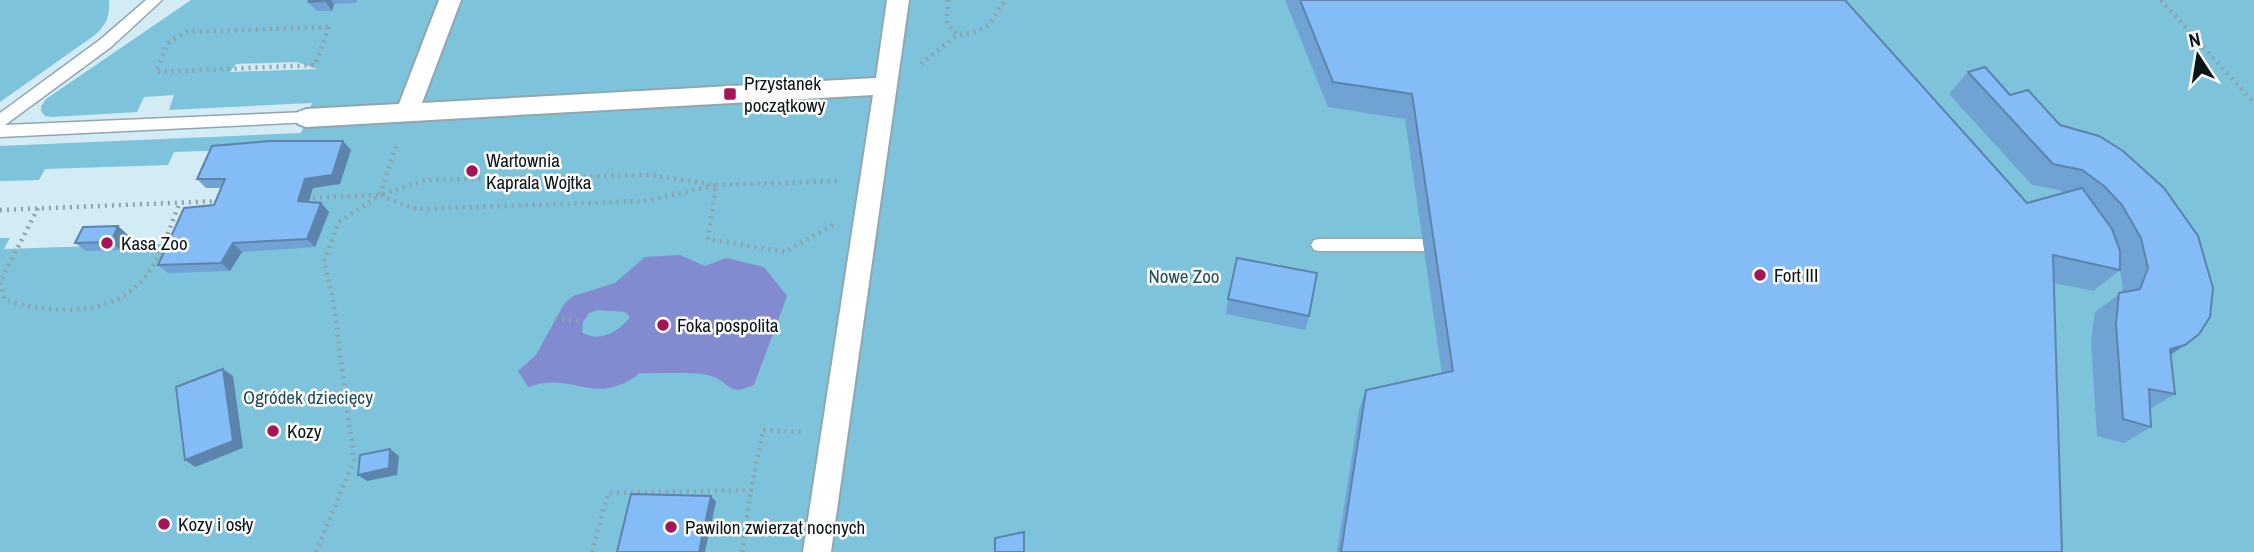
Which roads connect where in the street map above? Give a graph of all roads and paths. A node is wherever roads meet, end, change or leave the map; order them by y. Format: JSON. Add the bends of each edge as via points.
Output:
{"nodes":[{"id":1,"x":155,"y":0,"type":"edge"},
{"id":2,"x":450,"y":0,"type":"edge"},
{"id":3,"x":898,"y":0,"type":"edge"},
{"id":4,"x":948,"y":0,"type":"edge"},
{"id":5,"x":1005,"y":0,"type":"edge"},
{"id":6,"x":2161,"y":0,"type":"edge"},
{"id":7,"x":168,"y":43,"type":"joint"},
{"id":8,"x":885,"y":86,"type":"junction"},
{"id":9,"x":2254,"y":103,"type":"edge"},
{"id":10,"x":407,"y":112,"type":"junction"},
{"id":11,"x":306,"y":118,"type":"joint"},
{"id":12,"x":0,"y":121,"type":"edge"},
{"id":13,"x":0,"y":131,"type":"edge"},
{"id":14,"x":397,"y":145,"type":"dead end"},
{"id":15,"x":872,"y":180,"type":"junction"},
{"id":16,"x":716,"y":185,"type":"junction"},
{"id":17,"x":380,"y":195,"type":"junction"},
{"id":18,"x":298,"y":198,"type":"edge"},
{"id":19,"x":231,"y":200,"type":"edge"},
{"id":20,"x":180,"y":202,"type":"junction"},
{"id":21,"x":868,"y":205,"type":"junction"},
{"id":22,"x":38,"y":207,"type":"junction"},
{"id":23,"x":0,"y":211,"type":"edge"},
{"id":24,"x":1319,"y":245,"type":"dead end"},
{"id":25,"x":1423,"y":245,"type":"dead end"},
{"id":26,"x":0,"y":282,"type":"edge"},
{"id":27,"x":555,"y":319,"type":"dead end"},
{"id":28,"x":583,"y":323,"type":"dead end"},
{"id":29,"x":262,"y":393,"type":"dead end"},
{"id":30,"x":255,"y":405,"type":"dead end"},
{"id":31,"x":835,"y":433,"type":"junction"},
{"id":32,"x":751,"y":490,"type":"junction"},
{"id":33,"x":316,"y":552,"type":"edge"},
{"id":34,"x":592,"y":552,"type":"edge"},
{"id":35,"x":742,"y":552,"type":"edge"},
{"id":36,"x":817,"y":552,"type":"edge"}],
"edges":[{"from":1,"to":12,"type":"lane","via":[[106,43]]},
{"from":2,"to":10,"type":"street"},
{"from":3,"to":8,"type":"street"},
{"from":4,"to":5,"type":"path","via":[[947,23],[957,34],[991,24]]},
{"from":6,"to":9,"type":"path"},
{"from":7,"to":7,"type":"path","via":[[186,32],[329,27],[315,65],[156,72]]},
{"from":8,"to":10,"type":"street"},
{"from":8,"to":15,"type":"street"},
{"from":10,"to":11,"type":"street"},
{"from":11,"to":13,"type":"lane"},
{"from":14,"to":17,"type":"path"},
{"from":15,"to":16,"type":"path"},
{"from":15,"to":21,"type":"street"},
{"from":16,"to":17,"type":"path","via":[[651,176],[425,180]]},
{"from":16,"to":17,"type":"path","via":[[645,201],[443,209],[416,209]]},
{"from":16,"to":21,"type":"path","via":[[708,239],[785,252]]},
{"from":17,"to":18,"type":"path"},
{"from":17,"to":33,"type":"path","via":[[339,222],[324,262],[354,460]]},
{"from":19,"to":20,"type":"path"},
{"from":20,"to":22,"type":"path"},
{"from":20,"to":26,"type":"path","via":[[146,276],[124,296],[93,308],[28,309],[5,300]]},
{"from":21,"to":31,"type":"street"},
{"from":22,"to":23,"type":"path"},
{"from":22,"to":26,"type":"path"},
{"from":24,"to":25,"type":"lane"},
{"from":27,"to":28,"type":"path"},
{"from":29,"to":30,"type":"path"},
{"from":31,"to":32,"type":"path","via":[[763,430]]},
{"from":31,"to":36,"type":"street"},
{"from":32,"to":34,"type":"path","via":[[608,493]]},
{"from":32,"to":35,"type":"path"}]}
